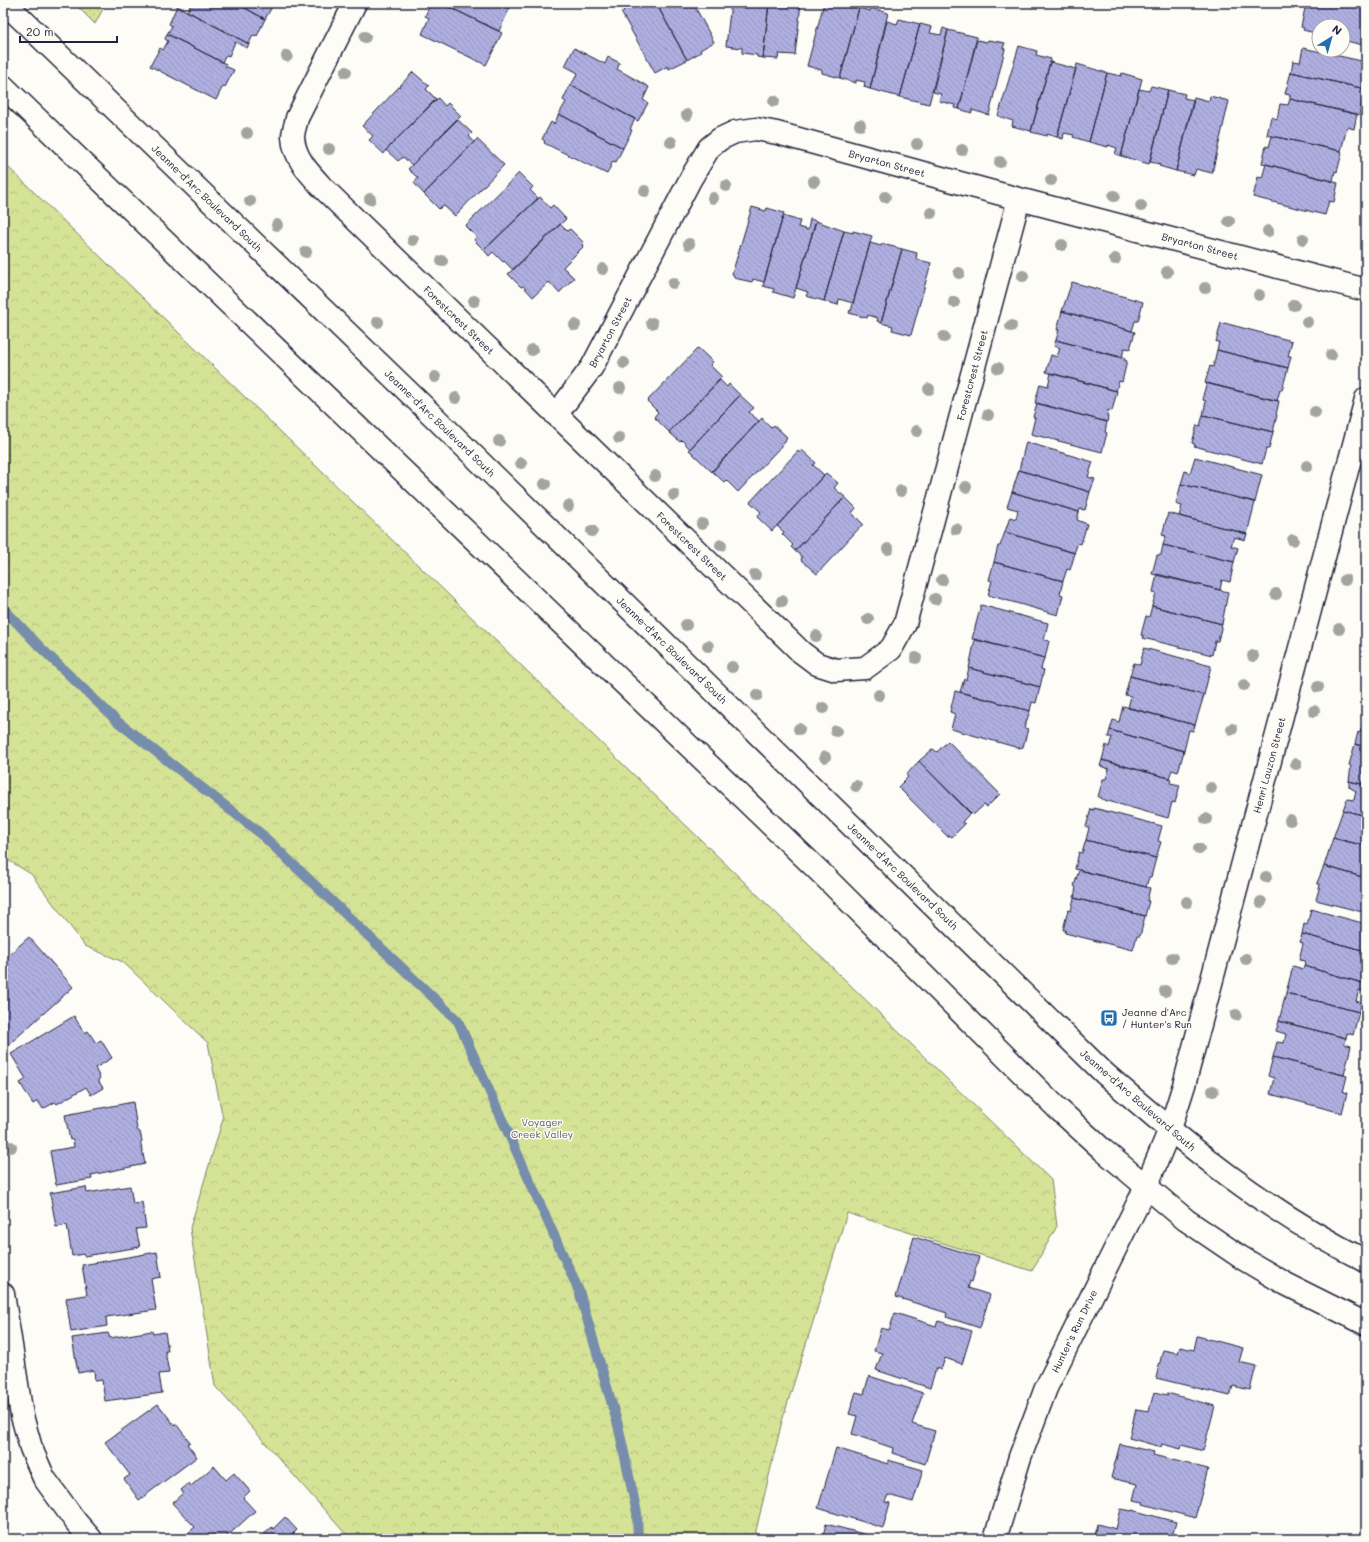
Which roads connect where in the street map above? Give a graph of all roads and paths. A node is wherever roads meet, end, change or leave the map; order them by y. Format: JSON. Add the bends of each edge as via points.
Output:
{"nodes":[{"id":1,"x":5,"y":3,"type":"edge"},
{"id":2,"x":355,"y":3,"type":"edge"},
{"id":3,"x":3,"y":86,"type":"edge"},
{"id":4,"x":1019,"y":199,"type":"junction"},
{"id":5,"x":1366,"y":290,"type":"edge"},
{"id":6,"x":1366,"y":399,"type":"edge"},
{"id":7,"x":556,"y":415,"type":"junction"},
{"id":8,"x":1360,"y":445,"type":"edge"},
{"id":9,"x":1170,"y":1129,"type":"junction"},
{"id":10,"x":1146,"y":1187,"type":"junction"},
{"id":11,"x":1366,"y":1261,"type":"edge"},
{"id":12,"x":3,"y":1294,"type":"edge"},
{"id":13,"x":1366,"y":1324,"type":"edge"},
{"id":14,"x":91,"y":1539,"type":"edge"},
{"id":15,"x":995,"y":1539,"type":"edge"}],
"edges":[{"from":1,"to":9,"type":"street","name":"Jeanne-d'Arc Boulevard South","via":[[436,418],[1104,1073]]},
{"from":2,"to":7,"type":"street","name":"Forestcrest Street","via":[[297,118],[293,137],[302,162],[323,188]]},
{"from":3,"to":10,"type":"street","via":[[815,868],[1056,1107]]},
{"from":4,"to":5,"type":"street","name":"Bryarton Street"},
{"from":4,"to":7,"type":"street","name":"Bryarton Street","via":[[777,133],[756,129],[735,132],[708,148],[592,367]]},
{"from":4,"to":7,"type":"street","name":"Forestcrest Street","via":[[905,624],[891,649],[865,668],[836,670],[817,664],[801,652]]},
{"from":6,"to":8,"type":"street","name":"Henri Lauzon Street"},
{"from":8,"to":9,"type":"street","name":"Henri Lauzon Street"},
{"from":9,"to":10,"type":"street","name":"Hunter's Run Drive"},
{"from":9,"to":11,"type":"street","name":"Jeanne-d'Arc Boulevard South","via":[[1253,1194]]},
{"from":10,"to":13,"type":"street","via":[[1186,1220],[1242,1258],[1286,1284]]},
{"from":10,"to":15,"type":"street","name":"Hunter's Run Drive","via":[[1046,1388],[1020,1457]]},
{"from":12,"to":14,"type":"street","via":[[22,1416],[31,1448],[44,1478]]}]}
